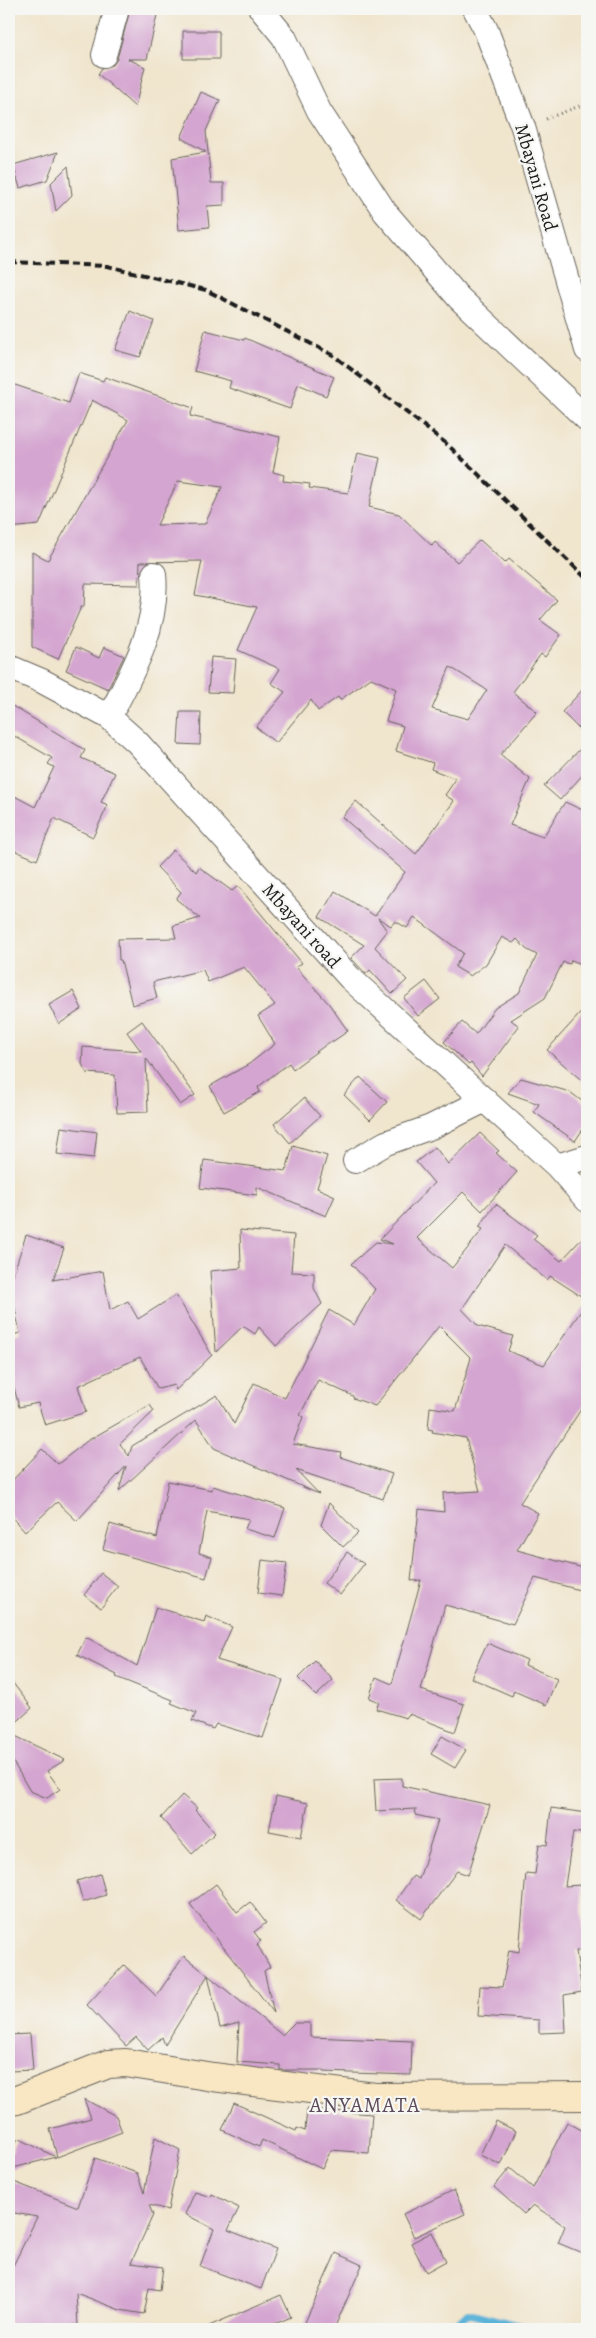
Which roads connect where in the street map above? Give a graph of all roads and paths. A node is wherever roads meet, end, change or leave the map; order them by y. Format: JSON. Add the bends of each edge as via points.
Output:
{"nodes":[{"id":1,"x":117,"y":9,"type":"edge"},
{"id":2,"x":261,"y":9,"type":"edge"},
{"id":3,"x":475,"y":9,"type":"edge"},
{"id":4,"x":104,"y":54,"type":"dead end"},
{"id":5,"x":587,"y":103,"type":"edge"},
{"id":6,"x":523,"y":127,"type":"junction"},
{"id":7,"x":587,"y":350,"type":"edge"},
{"id":8,"x":587,"y":419,"type":"edge"},
{"id":9,"x":154,"y":574,"type":"dead end"},
{"id":10,"x":9,"y":667,"type":"edge"},
{"id":11,"x":109,"y":717,"type":"junction"},
{"id":12,"x":485,"y":1100,"type":"junction"},
{"id":13,"x":587,"y":1157,"type":"edge"},
{"id":14,"x":355,"y":1161,"type":"dead end"},
{"id":15,"x":557,"y":1166,"type":"junction"},
{"id":16,"x":587,"y":1200,"type":"edge"},
{"id":17,"x":587,"y":2096,"type":"edge"},
{"id":18,"x":9,"y":2101,"type":"edge"}],
"edges":[{"from":1,"to":4,"type":"street"},
{"from":2,"to":8,"type":"street","via":[[284,37],[319,111],[385,212],[459,298]]},
{"from":3,"to":6,"type":"street","name":"Mbayani Road"},
{"from":5,"to":6,"type":"path"},
{"from":6,"to":7,"type":"street","name":"Mbayani Road"},
{"from":9,"to":11,"type":"street","via":[[156,593],[151,622],[130,678]]},
{"from":10,"to":11,"type":"street","name":"Mbayani road"},
{"from":11,"to":12,"type":"street","name":"Mbayani road","via":[[158,763],[200,814],[350,978]]},
{"from":12,"to":14,"type":"street","via":[[431,1127],[386,1143]]},
{"from":12,"to":15,"type":"street","name":"Mbayani road"},
{"from":13,"to":15,"type":"street"},
{"from":15,"to":16,"type":"street","name":"Mbayani road"},
{"from":17,"to":18,"type":"street","via":[[375,2097],[126,2063],[108,2064]]}]}
